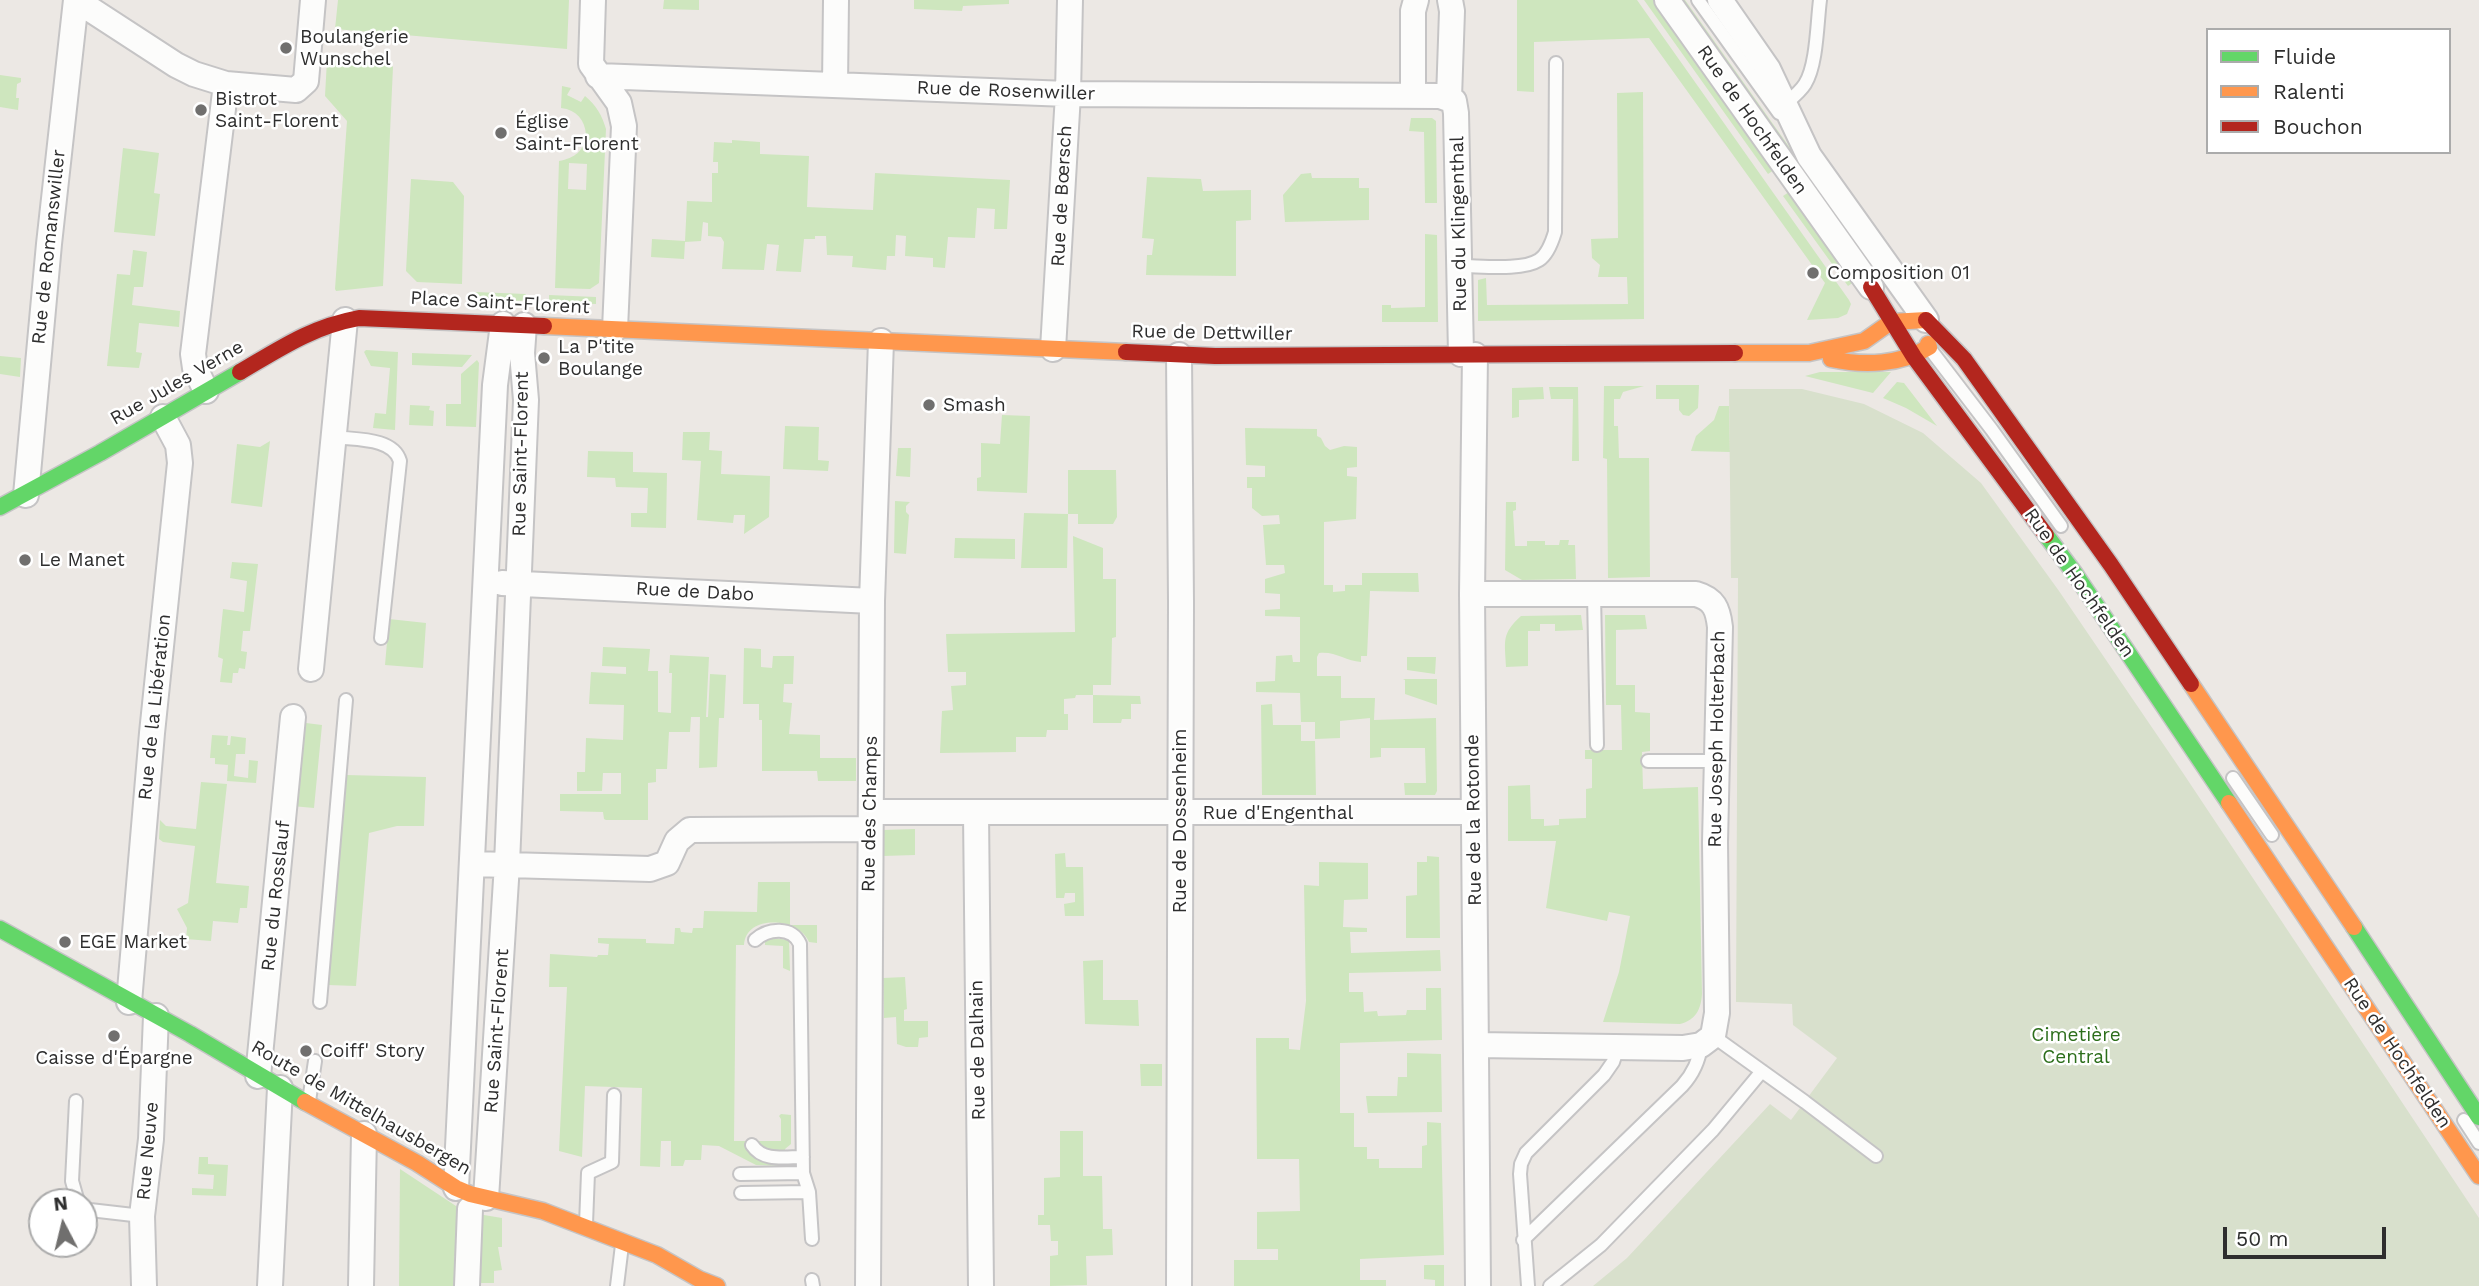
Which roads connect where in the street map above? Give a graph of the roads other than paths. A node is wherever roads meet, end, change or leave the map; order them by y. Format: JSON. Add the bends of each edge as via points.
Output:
{"nodes":[{"id":1,"x":76,"y":0,"type":"edge"},
{"id":2,"x":313,"y":0,"type":"edge"},
{"id":3,"x":593,"y":0,"type":"edge"},
{"id":4,"x":836,"y":0,"type":"edge"},
{"id":5,"x":1070,"y":0,"type":"edge"},
{"id":6,"x":1450,"y":0,"type":"edge"},
{"id":7,"x":1667,"y":0,"type":"edge"},
{"id":8,"x":1698,"y":0,"type":"edge"},
{"id":9,"x":1720,"y":0,"type":"edge"},
{"id":10,"x":1820,"y":0,"type":"edge"},
{"id":11,"x":1415,"y":1,"type":"edge"},
{"id":12,"x":1556,"y":63,"type":"dead end"},
{"id":13,"x":598,"y":76,"type":"junction"},
{"id":14,"x":226,"y":84,"type":"junction"},
{"id":15,"x":835,"y":85,"type":"junction"},
{"id":16,"x":1068,"y":94,"type":"junction"},
{"id":17,"x":1413,"y":96,"type":"junction"},
{"id":18,"x":1449,"y":98,"type":"junction"},
{"id":19,"x":1784,"y":104,"type":"junction"},
{"id":20,"x":1809,"y":156,"type":"junction"},
{"id":21,"x":1461,"y":266,"type":"junction"},
{"id":22,"x":1871,"y":287,"type":"joint"},
{"id":23,"x":383,"y":318,"type":"joint"},
{"id":24,"x":345,"y":320,"type":"junction"},
{"id":25,"x":1926,"y":320,"type":"junction"},
{"id":26,"x":1891,"y":322,"type":"junction"},
{"id":27,"x":513,"y":324,"type":"junction"},
{"id":28,"x":615,"y":329,"type":"junction"},
{"id":29,"x":881,"y":341,"type":"junction"},
{"id":30,"x":1929,"y":347,"type":"junction"},
{"id":31,"x":1053,"y":349,"type":"junction"},
{"id":32,"x":1809,"y":352,"type":"junction"},
{"id":33,"x":1468,"y":354,"type":"junction"},
{"id":34,"x":1179,"y":355,"type":"junction"},
{"id":35,"x":1914,"y":357,"type":"junction"},
{"id":36,"x":206,"y":391,"type":"junction"},
{"id":37,"x":163,"y":417,"type":"junction"},
{"id":38,"x":334,"y":437,"type":"junction"},
{"id":39,"x":26,"y":495,"type":"junction"},
{"id":40,"x":0,"y":507,"type":"edge"},
{"id":41,"x":2071,"y":540,"type":"dead end"},
{"id":42,"x":486,"y":582,"type":"junction"},
{"id":43,"x":518,"y":584,"type":"junction"},
{"id":44,"x":1472,"y":594,"type":"junction"},
{"id":45,"x":1594,"y":594,"type":"junction"},
{"id":46,"x":872,"y":601,"type":"junction"},
{"id":47,"x":381,"y":638,"type":"dead end"},
{"id":48,"x":311,"y":668,"type":"dead end"},
{"id":49,"x":346,"y":700,"type":"dead end"},
{"id":50,"x":293,"y":717,"type":"dead end"},
{"id":51,"x":1597,"y":745,"type":"dead end"},
{"id":52,"x":1648,"y":761,"type":"dead end"},
{"id":53,"x":1718,"y":761,"type":"junction"},
{"id":54,"x":2223,"y":764,"type":"dead end"},
{"id":55,"x":976,"y":813,"type":"junction"},
{"id":56,"x":1180,"y":813,"type":"junction"},
{"id":57,"x":1473,"y":813,"type":"junction"},
{"id":58,"x":871,"y":820,"type":"junction"},
{"id":59,"x":2282,"y":850,"type":"dead end"},
{"id":60,"x":472,"y":864,"type":"junction"},
{"id":61,"x":507,"y":864,"type":"junction"},
{"id":62,"x":0,"y":929,"type":"edge"},
{"id":63,"x":755,"y":940,"type":"dead end"},
{"id":64,"x":129,"y":1002,"type":"junction"},
{"id":65,"x":320,"y":1002,"type":"dead end"},
{"id":66,"x":156,"y":1016,"type":"junction"},
{"id":67,"x":1707,"y":1041,"type":"junction"},
{"id":68,"x":1477,"y":1045,"type":"junction"},
{"id":69,"x":1618,"y":1047,"type":"junction"},
{"id":70,"x":315,"y":1060,"type":"dead end"},
{"id":71,"x":1762,"y":1071,"type":"junction"},
{"id":72,"x":269,"y":1082,"type":"junction"},
{"id":73,"x":614,"y":1095,"type":"dead end"},
{"id":74,"x":76,"y":1101,"type":"dead end"},
{"id":75,"x":309,"y":1105,"type":"junction"},
{"id":76,"x":2454,"y":1105,"type":"dead end"},
{"id":77,"x":2479,"y":1117,"type":"edge"},
{"id":78,"x":364,"y":1134,"type":"junction"},
{"id":79,"x":2479,"y":1143,"type":"edge"},
{"id":80,"x":752,"y":1145,"type":"dead end"},
{"id":81,"x":1875,"y":1156,"type":"dead end"},
{"id":82,"x":803,"y":1157,"type":"junction"},
{"id":83,"x":803,"y":1173,"type":"junction"},
{"id":84,"x":740,"y":1174,"type":"dead end"},
{"id":85,"x":2479,"y":1176,"type":"edge"},
{"id":86,"x":74,"y":1188,"type":"edge"},
{"id":87,"x":456,"y":1188,"type":"junction"},
{"id":88,"x":810,"y":1192,"type":"junction"},
{"id":89,"x":741,"y":1193,"type":"dead end"},
{"id":90,"x":478,"y":1204,"type":"junction"},
{"id":91,"x":98,"y":1210,"type":"edge"},
{"id":92,"x":142,"y":1216,"type":"junction"},
{"id":93,"x":586,"y":1228,"type":"junction"},
{"id":94,"x":812,"y":1239,"type":"dead end"},
{"id":95,"x":1523,"y":1240,"type":"junction"},
{"id":96,"x":622,"y":1243,"type":"junction"},
{"id":97,"x":144,"y":1286,"type":"edge"},
{"id":98,"x":270,"y":1286,"type":"edge"},
{"id":99,"x":361,"y":1286,"type":"edge"},
{"id":100,"x":467,"y":1286,"type":"edge"},
{"id":101,"x":617,"y":1286,"type":"edge"},
{"id":102,"x":717,"y":1286,"type":"edge"},
{"id":103,"x":868,"y":1286,"type":"edge"},
{"id":104,"x":981,"y":1286,"type":"edge"},
{"id":105,"x":1179,"y":1286,"type":"edge"},
{"id":106,"x":1478,"y":1286,"type":"edge"},
{"id":107,"x":1528,"y":1286,"type":"edge"},
{"id":108,"x":1550,"y":1286,"type":"edge"}],
"edges":[{"from":1,"to":14,"type":"street","via":[[176,65]]},
{"from":1,"to":39,"type":"street","name":"Rue de Romanswiller"},
{"from":2,"to":14,"type":"street","via":[[306,82],[296,90]]},
{"from":3,"to":13,"type":"street","via":[[590,58]]},
{"from":4,"to":15,"type":"street"},
{"from":5,"to":16,"type":"street","name":"Rue de Bœrsch"},
{"from":6,"to":18,"type":"street","name":"Rue du Klingenthal"},
{"from":7,"to":22,"type":"street","name":"Rue de Hochfelden"},
{"from":8,"to":20,"type":"lane"},
{"from":9,"to":19,"type":"street","name":"Rue de Hochfelden","via":[[1755,49]]},
{"from":10,"to":19,"type":"lane","via":[[1808,80]]},
{"from":11,"to":17,"type":"street"},
{"from":12,"to":21,"type":"lane","via":[[1552,243],[1541,259],[1523,265]]},
{"from":13,"to":15,"type":"street","name":"Rue de Rosenwiller"},
{"from":13,"to":28,"type":"street","via":[[619,103],[624,126]]},
{"from":14,"to":36,"type":"street","via":[[193,354]]},
{"from":15,"to":16,"type":"street","name":"Rue de Rosenwiller"},
{"from":16,"to":17,"type":"street","name":"Rue de Rosenwiller"},
{"from":16,"to":31,"type":"street","name":"Rue de Bœrsch"},
{"from":17,"to":18,"type":"street"},
{"from":18,"to":21,"type":"street","name":"Rue du Klingenthal","via":[[1456,113]]},
{"from":19,"to":20,"type":"street","name":"Rue de Hochfelden"},
{"from":20,"to":25,"type":"street","name":"Rue de Hochfelden"},
{"from":21,"to":33,"type":"street","name":"Rue du Klingenthal"},
{"from":22,"to":26,"type":"main road","name":"Rue de Hochfelden"},
{"from":23,"to":24,"type":"main road","name":"Rue Jules Verne"},
{"from":23,"to":27,"type":"main road","name":"Place Saint-Florent"},
{"from":24,"to":36,"type":"main road","name":"Rue Jules Verne","via":[[306,333]]},
{"from":24,"to":38,"type":"street"},
{"from":25,"to":26,"type":"main road"},
{"from":25,"to":30,"type":"main road"},
{"from":25,"to":77,"type":"main road","name":"Rue de Hochfelden","via":[[1964,359],[2111,565]]},
{"from":26,"to":32,"type":"main road","name":"Rue de Dettwiller","via":[[1864,341]]},
{"from":26,"to":35,"type":"main road","name":"Rue de Hochfelden"},
{"from":27,"to":28,"type":"main road","name":"Place Saint-Florent"},
{"from":27,"to":42,"type":"street","name":"Rue Saint-Florent","via":[[495,385]]},
{"from":27,"to":43,"type":"street","name":"Rue Saint-Florent","via":[[522,353],[526,400]]},
{"from":28,"to":29,"type":"main road","name":"Rue de Dettwiller"},
{"from":29,"to":31,"type":"main road","name":"Rue de Dettwiller"},
{"from":29,"to":46,"type":"street","name":"Rue des Champs"},
{"from":30,"to":35,"type":"main road","name":"Rue de Dettwiller"},
{"from":30,"to":41,"type":"lane"},
{"from":31,"to":34,"type":"main road","name":"Rue de Dettwiller"},
{"from":32,"to":33,"type":"main road","name":"Rue de Dettwiller"},
{"from":32,"to":35,"type":"main road","name":"Rue de Dettwiller","via":[[1841,362]]},
{"from":33,"to":34,"type":"main road","name":"Rue de Dettwiller"},
{"from":33,"to":44,"type":"street","name":"Rue de la Rotonde"},
{"from":34,"to":56,"type":"street","name":"Rue de Dossenheim"},
{"from":35,"to":85,"type":"main road","name":"Rue de Hochfelden","via":[[2075,574]]},
{"from":36,"to":37,"type":"main road","name":"Rue Jules Verne"},
{"from":37,"to":39,"type":"main road","name":"Rue Jules Verne"},
{"from":37,"to":64,"type":"street","name":"Rue de la Libération","via":[[178,445],[180,463]]},
{"from":38,"to":47,"type":"lane","via":[[385,444],[400,461]]},
{"from":38,"to":48,"type":"street"},
{"from":39,"to":40,"type":"main road","name":"Rue Jules Verne"},
{"from":42,"to":43,"type":"street"},
{"from":42,"to":60,"type":"street","name":"Rue Saint-Florent"},
{"from":43,"to":46,"type":"street","name":"Rue de Dabo"},
{"from":43,"to":61,"type":"street","name":"Rue Saint-Florent"},
{"from":44,"to":45,"type":"street","name":"Rue Joseph Holterbach"},
{"from":44,"to":57,"type":"street","name":"Rue de la Rotonde"},
{"from":45,"to":51,"type":"lane"},
{"from":45,"to":53,"type":"street","name":"Rue Joseph Holterbach","via":[[1696,594],[1714,603],[1720,627]]},
{"from":46,"to":58,"type":"street","name":"Rue des Champs"},
{"from":49,"to":65,"type":"lane"},
{"from":50,"to":72,"type":"street","name":"Rue du Rosslauf"},
{"from":52,"to":53,"type":"lane"},
{"from":53,"to":67,"type":"street","name":"Rue Joseph Holterbach","via":[[1717,1013]]},
{"from":54,"to":59,"type":"lane"},
{"from":55,"to":56,"type":"street","name":"Rue d'Engenthal"},
{"from":55,"to":58,"type":"street","name":"Rue d'Engenthal"},
{"from":55,"to":104,"type":"street","name":"Rue de Dalhain"},
{"from":56,"to":57,"type":"street","name":"Rue d'Engenthal"},
{"from":56,"to":105,"type":"street","name":"Rue de Dossenheim"},
{"from":57,"to":68,"type":"street","name":"Rue de la Rotonde"},
{"from":58,"to":61,"type":"street","name":"Rue d'Engenthal","via":[[690,830],[677,841],[667,863],[650,869]]},
{"from":58,"to":103,"type":"street","name":"Rue des Champs"},
{"from":60,"to":61,"type":"street"},
{"from":60,"to":87,"type":"street","name":"Rue Saint-Florent"},
{"from":61,"to":90,"type":"street","name":"Rue Saint-Florent"},
{"from":62,"to":64,"type":"main road","name":"Route de Mittelhausbergen"},
{"from":63,"to":82,"type":"lane","via":[[767,932],[787,931],[800,944]]},
{"from":64,"to":66,"type":"main road","name":"Route de Mittelhausbergen"},
{"from":66,"to":72,"type":"main road","name":"Route de Mittelhausbergen"},
{"from":66,"to":92,"type":"street","name":"Rue Neuve","via":[[152,1130]]},
{"from":67,"to":69,"type":"street","via":[[1683,1048]]},
{"from":67,"to":71,"type":"lane"},
{"from":67,"to":95,"type":"lane","via":[[1690,1078]]},
{"from":68,"to":69,"type":"street"},
{"from":68,"to":106,"type":"street","name":"Rue de la Rotonde"},
{"from":69,"to":95,"type":"lane","via":[[1604,1075],[1526,1153],[1520,1174]]},
{"from":70,"to":75,"type":"lane"},
{"from":71,"to":81,"type":"lane"},
{"from":71,"to":108,"type":"lane","via":[[1713,1130],[1601,1245]]},
{"from":72,"to":75,"type":"main road","name":"Route de Mittelhausbergen"},
{"from":72,"to":98,"type":"street","name":"Rue du Rosslauf"},
{"from":73,"to":93,"type":"lane","via":[[612,1161],[588,1173]]},
{"from":74,"to":86,"type":"lane"},
{"from":75,"to":78,"type":"main road","name":"Route de Mittelhausbergen"},
{"from":76,"to":79,"type":"lane"},
{"from":78,"to":87,"type":"main road","name":"Route de Mittelhausbergen"},
{"from":78,"to":99,"type":"street"},
{"from":80,"to":82,"type":"lane","via":[[767,1157]]},
{"from":82,"to":83,"type":"lane"},
{"from":83,"to":84,"type":"lane"},
{"from":83,"to":88,"type":"lane"},
{"from":87,"to":90,"type":"main road","name":"Route de Mittelhausbergen"},
{"from":88,"to":89,"type":"lane"},
{"from":88,"to":94,"type":"lane"},
{"from":90,"to":93,"type":"main road","name":"Route de Mittelhausbergen","via":[[543,1211]]},
{"from":90,"to":100,"type":"street","name":"Rue Saint-Florent"},
{"from":91,"to":92,"type":"lane"},
{"from":92,"to":97,"type":"street","name":"Rue Neuve"},
{"from":93,"to":96,"type":"main road","name":"Route de Mittelhausbergen"},
{"from":95,"to":107,"type":"lane"},
{"from":96,"to":101,"type":"lane"},
{"from":96,"to":102,"type":"main road","name":"Route de Mittelhausbergen","via":[[657,1255]]}]}
